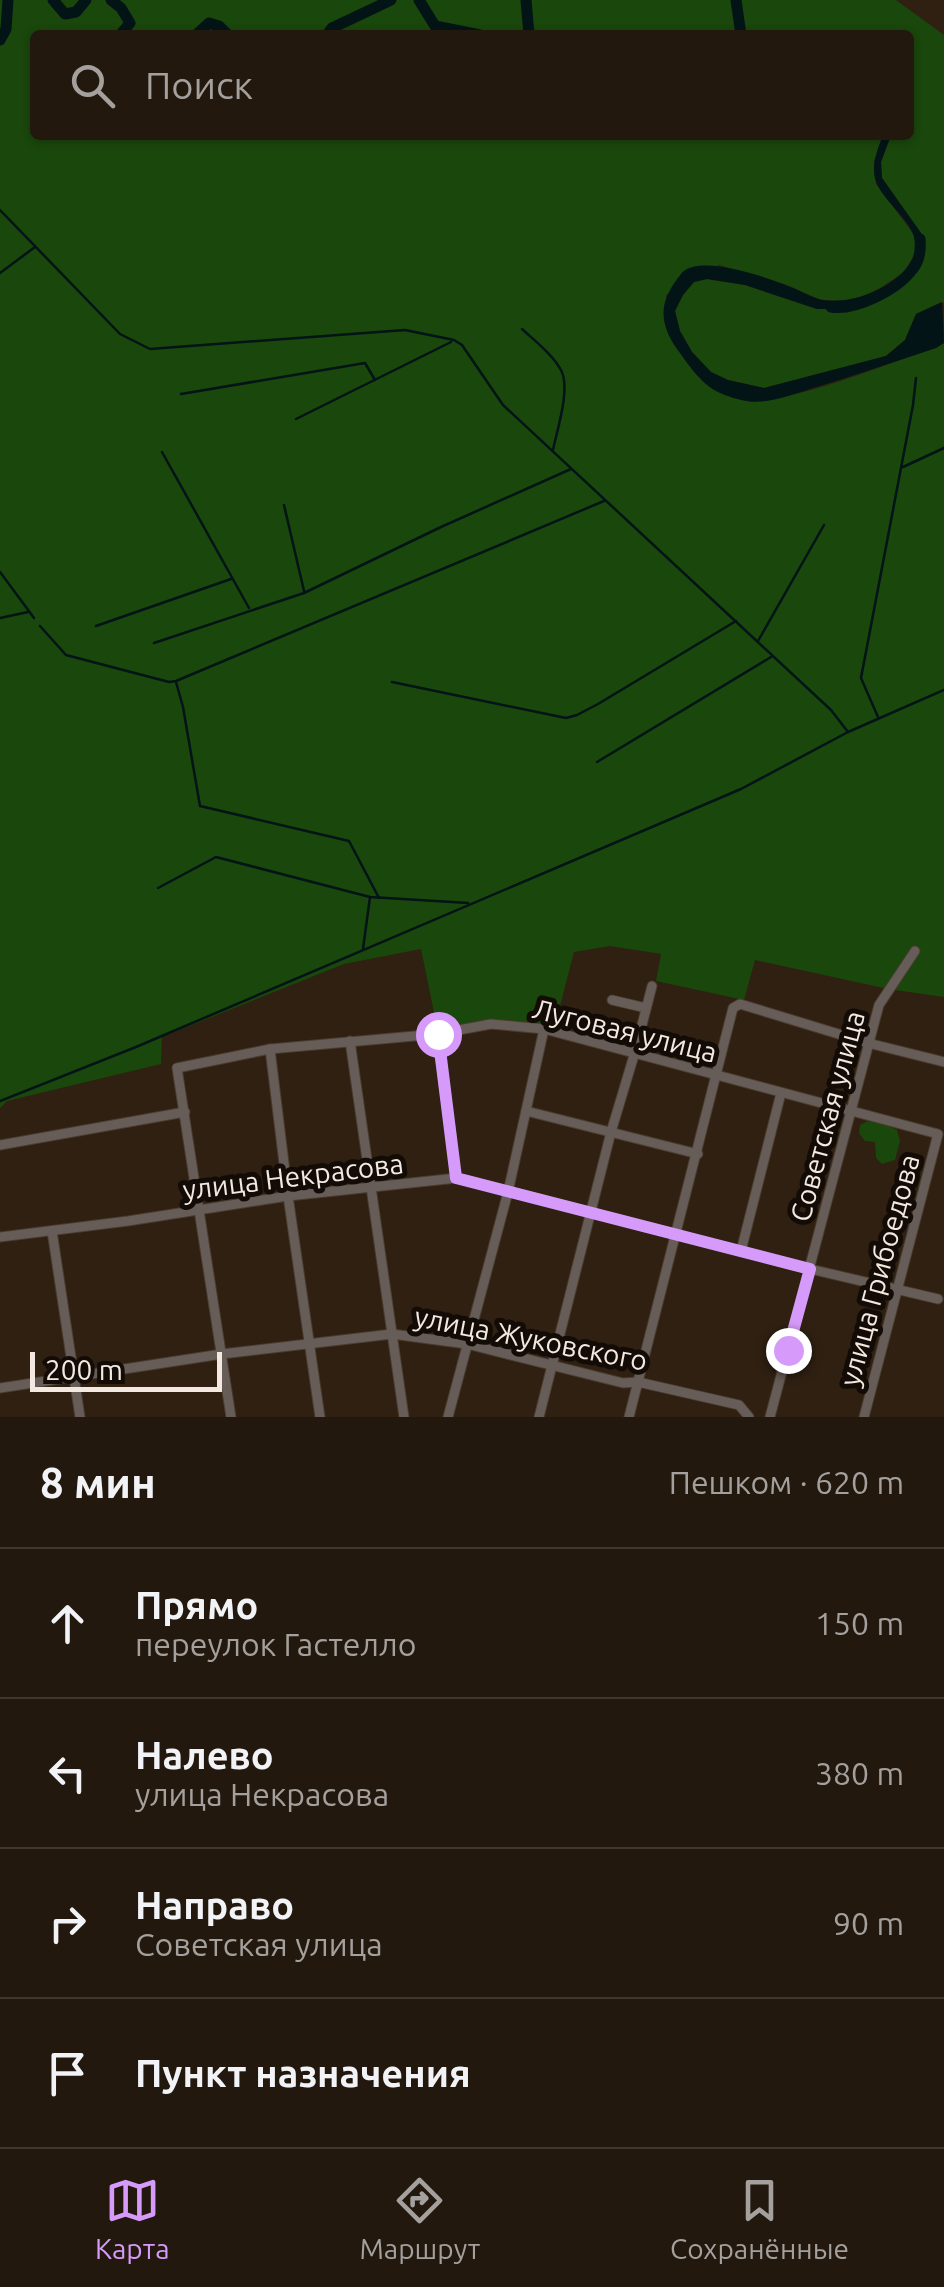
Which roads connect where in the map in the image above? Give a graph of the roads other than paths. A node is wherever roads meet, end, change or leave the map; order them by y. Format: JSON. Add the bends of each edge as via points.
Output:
{"nodes":[{"id":1,"x":915,"y":951,"type":"dead end"},
{"id":2,"x":652,"y":986,"type":"dead end"},
{"id":3,"x":612,"y":1000,"type":"dead end"},
{"id":4,"x":646,"y":1008,"type":"junction"},
{"id":5,"x":544,"y":1030,"type":"junction"},
{"id":6,"x":438,"y":1034,"type":"junction"},
{"id":7,"x":350,"y":1041,"type":"junction"},
{"id":8,"x":868,"y":1043,"type":"junction"},
{"id":9,"x":270,"y":1049,"type":"junction"},
{"id":10,"x":636,"y":1052,"type":"junction"},
{"id":11,"x":944,"y":1062,"type":"edge"},
{"id":12,"x":717,"y":1075,"type":"junction"},
{"id":13,"x":781,"y":1093,"type":"junction"},
{"id":14,"x":526,"y":1111,"type":"junction"},
{"id":15,"x":184,"y":1112,"type":"junction"},
{"id":16,"x":850,"y":1112,"type":"junction"},
{"id":17,"x":611,"y":1132,"type":"junction"},
{"id":18,"x":938,"y":1134,"type":"joint"},
{"id":19,"x":0,"y":1144,"type":"edge"},
{"id":20,"x":698,"y":1154,"type":"junction"},
{"id":21,"x":456,"y":1178,"type":"junction"},
{"id":22,"x":373,"y":1188,"type":"junction"},
{"id":23,"x":508,"y":1192,"type":"junction"},
{"id":24,"x":288,"y":1196,"type":"junction"},
{"id":25,"x":200,"y":1211,"type":"junction"},
{"id":26,"x":591,"y":1211,"type":"junction"},
{"id":27,"x":52,"y":1231,"type":"junction"},
{"id":28,"x":675,"y":1234,"type":"junction"},
{"id":29,"x":0,"y":1237,"type":"edge"},
{"id":30,"x":741,"y":1251,"type":"junction"},
{"id":31,"x":810,"y":1269,"type":"junction"},
{"id":32,"x":897,"y":1290,"type":"junction"},
{"id":33,"x":938,"y":1299,"type":"dead end"},
{"id":34,"x":392,"y":1334,"type":"junction"},
{"id":35,"x":308,"y":1343,"type":"junction"},
{"id":36,"x":467,"y":1344,"type":"junction"},
{"id":37,"x":222,"y":1354,"type":"junction"},
{"id":38,"x":552,"y":1364,"type":"junction"},
{"id":39,"x":75,"y":1377,"type":"junction"},
{"id":40,"x":638,"y":1382,"type":"junction"},
{"id":41,"x":0,"y":1388,"type":"edge"},
{"id":42,"x":80,"y":1417,"type":"edge"},
{"id":43,"x":231,"y":1417,"type":"edge"},
{"id":44,"x":320,"y":1417,"type":"edge"},
{"id":45,"x":404,"y":1417,"type":"edge"},
{"id":46,"x":448,"y":1417,"type":"edge"},
{"id":47,"x":539,"y":1417,"type":"edge"},
{"id":48,"x":629,"y":1417,"type":"edge"},
{"id":49,"x":749,"y":1417,"type":"edge"},
{"id":50,"x":770,"y":1417,"type":"edge"},
{"id":51,"x":864,"y":1417,"type":"edge"}],
"edges":[{"from":1,"to":8,"type":"street","name":"Советская улица","via":[[882,1000]]},
{"from":2,"to":4,"type":"street"},
{"from":3,"to":4,"type":"street"},
{"from":4,"to":10,"type":"street"},
{"from":5,"to":6,"type":"street","name":"Луговая улица","via":[[491,1024]]},
{"from":5,"to":10,"type":"street","name":"Луговая улица"},
{"from":5,"to":14,"type":"street"},
{"from":6,"to":7,"type":"street","name":"Луговая улица"},
{"from":6,"to":21,"type":"street"},
{"from":7,"to":9,"type":"street","name":"Луговая улица"},
{"from":7,"to":22,"type":"street"},
{"from":8,"to":11,"type":"street"},
{"from":8,"to":12,"type":"street","via":[[740,1004],[733,1008]]},
{"from":8,"to":16,"type":"street","name":"Советская улица"},
{"from":9,"to":15,"type":"street","name":"Луговая улица","via":[[178,1068]]},
{"from":9,"to":24,"type":"street"},
{"from":10,"to":12,"type":"street","name":"Луговая улица"},
{"from":10,"to":17,"type":"street"},
{"from":12,"to":13,"type":"street","name":"Луговая улица"},
{"from":12,"to":20,"type":"street"},
{"from":13,"to":16,"type":"street","name":"Луговая улица"},
{"from":13,"to":30,"type":"street"},
{"from":14,"to":17,"type":"street"},
{"from":14,"to":23,"type":"street"},
{"from":15,"to":19,"type":"street"},
{"from":15,"to":25,"type":"street"},
{"from":16,"to":18,"type":"street","name":"Луговая улица"},
{"from":16,"to":31,"type":"street","name":"Советская улица"},
{"from":17,"to":20,"type":"street"},
{"from":17,"to":26,"type":"street"},
{"from":18,"to":32,"type":"street","name":"улица Грибоедова"},
{"from":20,"to":28,"type":"street"},
{"from":21,"to":22,"type":"street","name":"улица Некрасова"},
{"from":21,"to":23,"type":"street","name":"улица Некрасова"},
{"from":22,"to":24,"type":"street","name":"улица Некрасова"},
{"from":22,"to":34,"type":"street"},
{"from":23,"to":26,"type":"street","name":"улица Некрасова"},
{"from":23,"to":36,"type":"street"},
{"from":24,"to":25,"type":"street","name":"улица Некрасова"},
{"from":24,"to":35,"type":"street"},
{"from":25,"to":27,"type":"street","name":"улица Некрасова"},
{"from":25,"to":37,"type":"street"},
{"from":26,"to":28,"type":"street","name":"улица Некрасова"},
{"from":26,"to":38,"type":"street"},
{"from":27,"to":29,"type":"street","name":"улица Некрасова"},
{"from":27,"to":39,"type":"street"},
{"from":28,"to":30,"type":"street","name":"улица Некрасова"},
{"from":28,"to":40,"type":"street"},
{"from":30,"to":31,"type":"street","name":"улица Некрасова"},
{"from":31,"to":32,"type":"street","name":"улица Некрасова"},
{"from":31,"to":50,"type":"street","name":"Советская улица"},
{"from":32,"to":33,"type":"street","name":"улица Некрасова"},
{"from":32,"to":51,"type":"street","name":"улица Грибоедова"},
{"from":34,"to":35,"type":"street","name":"улица Жуковского"},
{"from":34,"to":36,"type":"street","name":"улица Жуковского"},
{"from":34,"to":45,"type":"street"},
{"from":35,"to":37,"type":"street","name":"улица Жуковского"},
{"from":35,"to":44,"type":"street"},
{"from":36,"to":38,"type":"street","name":"улица Жуковского"},
{"from":36,"to":46,"type":"street"},
{"from":37,"to":39,"type":"street","name":"улица Жуковского"},
{"from":37,"to":43,"type":"street"},
{"from":38,"to":40,"type":"street","name":"улица Жуковского"},
{"from":38,"to":47,"type":"street"},
{"from":39,"to":41,"type":"street","name":"улица Жуковского"},
{"from":39,"to":42,"type":"street"},
{"from":40,"to":48,"type":"street"},
{"from":40,"to":49,"type":"street","name":"улица Жуковского","via":[[739,1405]]}]}
